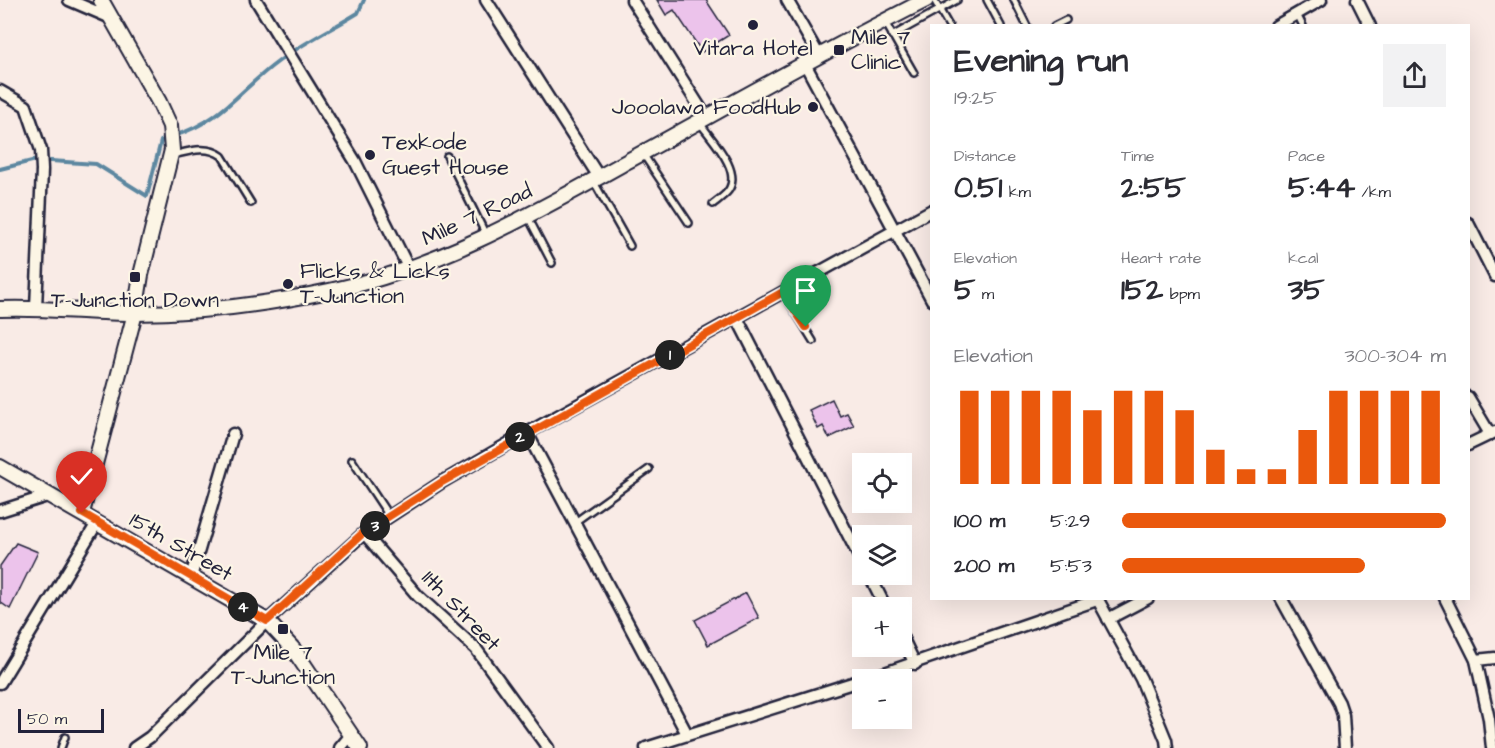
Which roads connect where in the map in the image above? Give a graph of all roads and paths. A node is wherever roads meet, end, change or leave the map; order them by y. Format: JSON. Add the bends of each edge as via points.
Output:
{"nodes":[{"id":1,"x":69,"y":0,"type":"edge"},
{"id":2,"x":100,"y":0,"type":"edge"},
{"id":3,"x":256,"y":0,"type":"edge"},
{"id":4,"x":486,"y":0,"type":"edge"},
{"id":5,"x":632,"y":0,"type":"edge"},
{"id":6,"x":787,"y":0,"type":"edge"},
{"id":7,"x":934,"y":0,"type":"edge"},
{"id":8,"x":957,"y":0,"type":"edge"},
{"id":9,"x":987,"y":0,"type":"edge"},
{"id":10,"x":1014,"y":0,"type":"edge"},
{"id":11,"x":1321,"y":0,"type":"edge"},
{"id":12,"x":1358,"y":0,"type":"edge"},
{"id":13,"x":919,"y":3,"type":"edge"},
{"id":14,"x":940,"y":10,"type":"junction"},
{"id":15,"x":1297,"y":14,"type":"junction"},
{"id":16,"x":111,"y":18,"type":"junction"},
{"id":17,"x":921,"y":20,"type":"junction"},
{"id":18,"x":1066,"y":20,"type":"dead end"},
{"id":19,"x":884,"y":21,"type":"junction"},
{"id":20,"x":948,"y":24,"type":"edge"},
{"id":21,"x":999,"y":24,"type":"edge"},
{"id":22,"x":1026,"y":24,"type":"edge"},
{"id":23,"x":1058,"y":24,"type":"edge"},
{"id":24,"x":1280,"y":24,"type":"edge"},
{"id":25,"x":1302,"y":24,"type":"edge"},
{"id":26,"x":1369,"y":24,"type":"edge"},
{"id":27,"x":892,"y":36,"type":"junction"},
{"id":28,"x":818,"y":54,"type":"junction"},
{"id":29,"x":804,"y":62,"type":"junction"},
{"id":30,"x":914,"y":73,"type":"dead end"},
{"id":31,"x":0,"y":91,"type":"edge"},
{"id":32,"x":702,"y":119,"type":"junction"},
{"id":33,"x":172,"y":152,"type":"junction"},
{"id":34,"x":643,"y":153,"type":"junction"},
{"id":35,"x":447,"y":156,"type":"dead end"},
{"id":36,"x":596,"y":179,"type":"junction"},
{"id":37,"x":251,"y":203,"type":"dead end"},
{"id":38,"x":713,"y":204,"type":"dead end"},
{"id":39,"x":930,"y":211,"type":"edge"},
{"id":40,"x":527,"y":215,"type":"junction"},
{"id":41,"x":688,"y":223,"type":"dead end"},
{"id":42,"x":1470,"y":227,"type":"edge"},
{"id":43,"x":894,"y":230,"type":"junction"},
{"id":44,"x":486,"y":235,"type":"junction"},
{"id":45,"x":630,"y":246,"type":"dead end"},
{"id":46,"x":552,"y":263,"type":"dead end"},
{"id":47,"x":410,"y":269,"type":"junction"},
{"id":48,"x":1495,"y":276,"type":"edge"},
{"id":49,"x":783,"y":292,"type":"junction"},
{"id":50,"x":930,"y":296,"type":"edge"},
{"id":51,"x":36,"y":308,"type":"junction"},
{"id":52,"x":0,"y":309,"type":"edge"},
{"id":53,"x":135,"y":313,"type":"junction"},
{"id":54,"x":737,"y":318,"type":"junction"},
{"id":55,"x":813,"y":341,"type":"dead end"},
{"id":56,"x":1470,"y":400,"type":"edge"},
{"id":57,"x":527,"y":433,"type":"junction"},
{"id":58,"x":1492,"y":433,"type":"edge"},
{"id":59,"x":233,"y":434,"type":"dead end"},
{"id":60,"x":1470,"y":444,"type":"edge"},
{"id":61,"x":352,"y":460,"type":"dead end"},
{"id":62,"x":0,"y":467,"type":"edge"},
{"id":63,"x":649,"y":469,"type":"dead end"},
{"id":64,"x":48,"y":496,"type":"junction"},
{"id":65,"x":0,"y":511,"type":"edge"},
{"id":66,"x":82,"y":513,"type":"junction"},
{"id":67,"x":389,"y":516,"type":"junction"},
{"id":68,"x":575,"y":522,"type":"junction"},
{"id":69,"x":97,"y":523,"type":"junction"},
{"id":70,"x":363,"y":533,"type":"junction"},
{"id":71,"x":852,"y":542,"type":"edge"},
{"id":72,"x":191,"y":578,"type":"junction"},
{"id":73,"x":1094,"y":600,"type":"edge"},
{"id":74,"x":1098,"y":600,"type":"edge"},
{"id":75,"x":1144,"y":600,"type":"edge"},
{"id":76,"x":1282,"y":600,"type":"edge"},
{"id":77,"x":1446,"y":600,"type":"edge"},
{"id":78,"x":1108,"y":619,"type":"junction"},
{"id":79,"x":267,"y":621,"type":"junction"},
{"id":80,"x":912,"y":657,"type":"edge"},
{"id":81,"x":1495,"y":658,"type":"edge"},
{"id":82,"x":1476,"y":660,"type":"junction"},
{"id":83,"x":915,"y":664,"type":"junction"},
{"id":84,"x":899,"y":669,"type":"edge"},
{"id":85,"x":0,"y":683,"type":"edge"},
{"id":86,"x":852,"y":683,"type":"edge"},
{"id":87,"x":687,"y":734,"type":"junction"},
{"id":88,"x":351,"y":735,"type":"junction"},
{"id":89,"x":65,"y":737,"type":"dead end"},
{"id":90,"x":62,"y":748,"type":"edge"},
{"id":91,"x":134,"y":748,"type":"edge"},
{"id":92,"x":340,"y":748,"type":"edge"},
{"id":93,"x":360,"y":748,"type":"edge"},
{"id":94,"x":548,"y":748,"type":"edge"},
{"id":95,"x":646,"y":748,"type":"edge"},
{"id":96,"x":1167,"y":748,"type":"edge"},
{"id":97,"x":1345,"y":748,"type":"edge"},
{"id":98,"x":1492,"y":748,"type":"edge"}],
"edges":[{"from":1,"to":16,"type":"street"},
{"from":2,"to":16,"type":"street"},
{"from":3,"to":47,"type":"street","via":[[355,161]]},
{"from":4,"to":36,"type":"street"},
{"from":5,"to":32,"type":"street"},
{"from":6,"to":28,"type":"street"},
{"from":7,"to":14,"type":"lane"},
{"from":8,"to":14,"type":"lane"},
{"from":9,"to":21,"type":"lane"},
{"from":10,"to":22,"type":"lane"},
{"from":11,"to":15,"type":"street"},
{"from":12,"to":26,"type":"street"},
{"from":13,"to":17,"type":"lane"},
{"from":13,"to":19,"type":"street","name":"Mile 7 Road"},
{"from":14,"to":17,"type":"lane"},
{"from":14,"to":20,"type":"lane"},
{"from":15,"to":24,"type":"street"},
{"from":15,"to":25,"type":"lane"},
{"from":16,"to":33,"type":"street","via":[[170,126]]},
{"from":17,"to":27,"type":"lane"},
{"from":18,"to":23,"type":"lane"},
{"from":19,"to":27,"type":"lane"},
{"from":19,"to":28,"type":"street","name":"Mile 7 Road"},
{"from":27,"to":30,"type":"lane"},
{"from":28,"to":29,"type":"street","name":"Mile 7 Road"},
{"from":29,"to":32,"type":"street","name":"Mile 7 Road"},
{"from":29,"to":43,"type":"street"},
{"from":31,"to":51,"type":"street","via":[[26,106],[41,150]]},
{"from":32,"to":34,"type":"street","name":"Mile 7 Road"},
{"from":32,"to":38,"type":"lane","via":[[732,177],[728,192]]},
{"from":33,"to":37,"type":"lane","via":[[215,151]]},
{"from":33,"to":53,"type":"street"},
{"from":34,"to":36,"type":"street","name":"Mile 7 Road"},
{"from":34,"to":41,"type":"lane"},
{"from":35,"to":44,"type":"lane"},
{"from":36,"to":40,"type":"street","name":"Mile 7 Road"},
{"from":36,"to":45,"type":"lane"},
{"from":39,"to":43,"type":"street"},
{"from":40,"to":44,"type":"street","name":"Mile 7 Road"},
{"from":40,"to":46,"type":"lane"},
{"from":42,"to":48,"type":"street"},
{"from":43,"to":49,"type":"street"},
{"from":43,"to":50,"type":"street"},
{"from":44,"to":47,"type":"street","name":"Mile 7 Road"},
{"from":47,"to":53,"type":"street","name":"Mile 7 Road","via":[[291,298]]},
{"from":49,"to":54,"type":"street"},
{"from":49,"to":55,"type":"lane"},
{"from":51,"to":52,"type":"street","name":"Mile 7 Road"},
{"from":51,"to":53,"type":"street","name":"Mile 7 Road"},
{"from":53,"to":66,"type":"street"},
{"from":54,"to":57,"type":"street"},
{"from":54,"to":71,"type":"street"},
{"from":56,"to":58,"type":"street"},
{"from":57,"to":67,"type":"street"},
{"from":57,"to":68,"type":"street"},
{"from":58,"to":60,"type":"street"},
{"from":59,"to":72,"type":"street"},
{"from":61,"to":67,"type":"lane"},
{"from":62,"to":64,"type":"street","name":"15th Street"},
{"from":63,"to":68,"type":"lane"},
{"from":64,"to":65,"type":"street"},
{"from":64,"to":66,"type":"street","name":"15th Street"},
{"from":66,"to":69,"type":"street","name":"15th Street"},
{"from":67,"to":70,"type":"street"},
{"from":68,"to":87,"type":"street"},
{"from":69,"to":72,"type":"street","name":"15th Street"},
{"from":69,"to":85,"type":"street"},
{"from":70,"to":79,"type":"street"},
{"from":70,"to":94,"type":"street","name":"11th Street","via":[[418,596],[476,649]]},
{"from":72,"to":79,"type":"street","name":"15th Street"},
{"from":73,"to":83,"type":"street"},
{"from":74,"to":78,"type":"street"},
{"from":75,"to":78,"type":"street"},
{"from":76,"to":97,"type":"street","via":[[1339,704]]},
{"from":77,"to":82,"type":"street"},
{"from":78,"to":96,"type":"street","via":[[1141,679]]},
{"from":79,"to":88,"type":"street","name":"15th Street","via":[[294,650]]},
{"from":79,"to":91,"type":"street","via":[[150,737]]},
{"from":80,"to":83,"type":"street"},
{"from":81,"to":82,"type":"street"},
{"from":82,"to":98,"type":"street","via":[[1490,719]]},
{"from":83,"to":84,"type":"street"},
{"from":86,"to":87,"type":"street"},
{"from":87,"to":95,"type":"street"},
{"from":88,"to":92,"type":"street"},
{"from":88,"to":93,"type":"street","name":"15th Street"},
{"from":89,"to":90,"type":"lane"}]}
